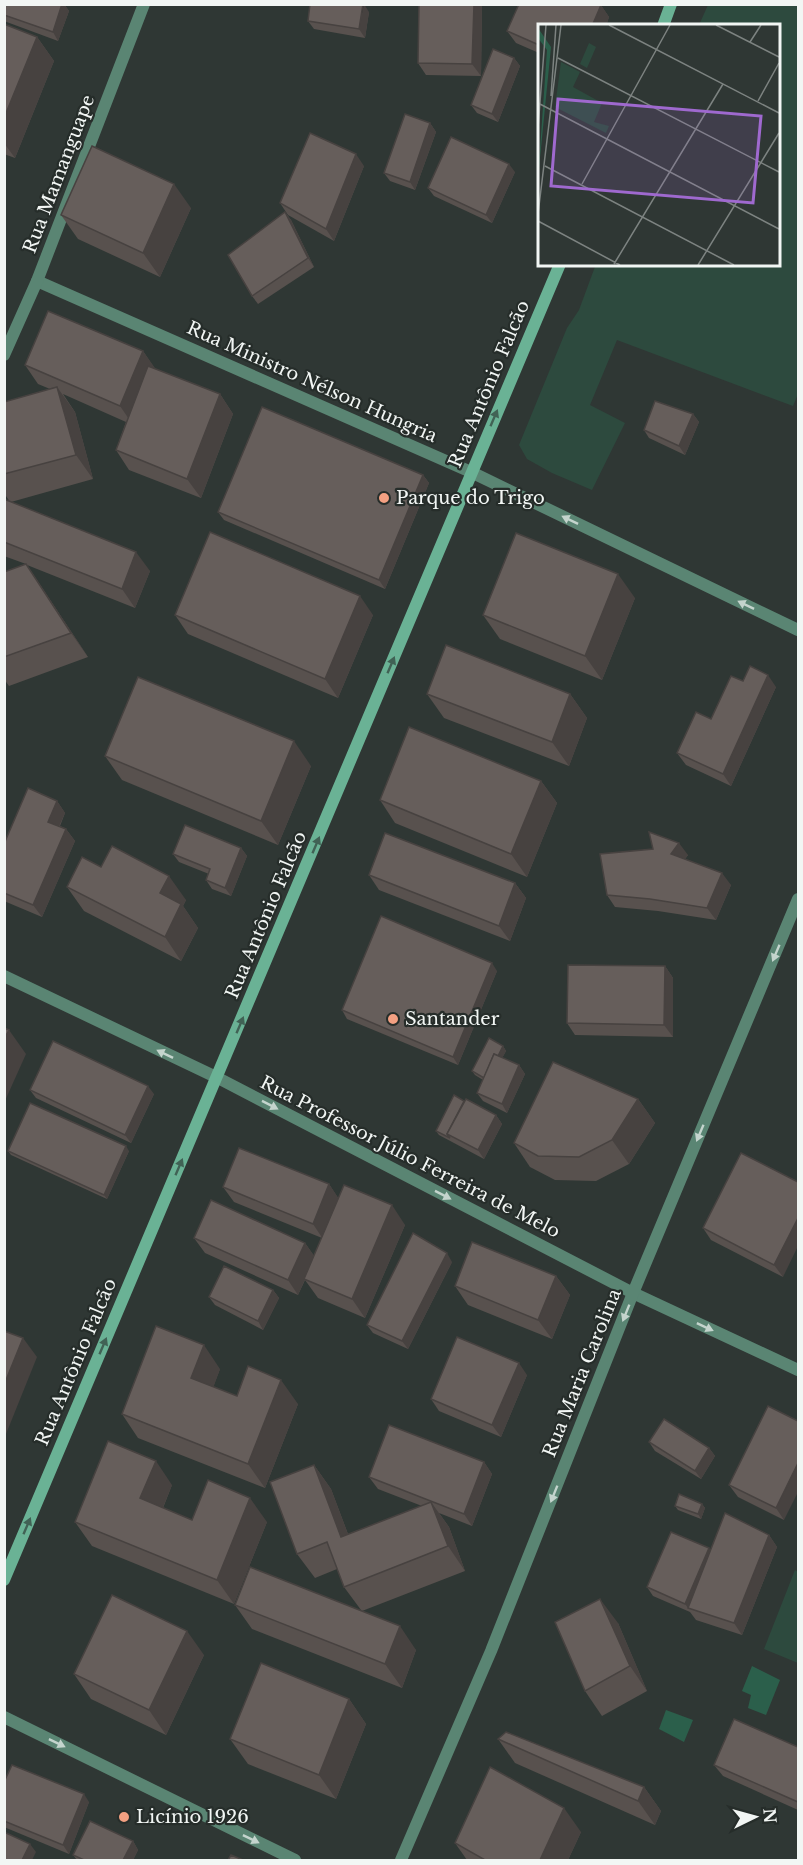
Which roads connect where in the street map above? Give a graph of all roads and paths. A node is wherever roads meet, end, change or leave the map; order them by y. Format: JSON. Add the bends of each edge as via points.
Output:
{"nodes":[{"id":1,"x":144,"y":4,"type":"edge"},
{"id":2,"x":671,"y":4,"type":"edge"},
{"id":3,"x":664,"y":24,"type":"edge"},
{"id":4,"x":559,"y":266,"type":"edge"},
{"id":5,"x":37,"y":281,"type":"junction"},
{"id":6,"x":4,"y":355,"type":"edge"},
{"id":7,"x":471,"y":472,"type":"junction"},
{"id":8,"x":798,"y":630,"type":"edge"},
{"id":9,"x":798,"y":899,"type":"edge"},
{"id":10,"x":4,"y":976,"type":"edge"},
{"id":11,"x":218,"y":1078,"type":"junction"},
{"id":12,"x":633,"y":1293,"type":"junction"},
{"id":13,"x":798,"y":1370,"type":"edge"},
{"id":14,"x":4,"y":1580,"type":"edge"},
{"id":15,"x":4,"y":1717,"type":"edge"},
{"id":16,"x":295,"y":1860,"type":"edge"},
{"id":17,"x":401,"y":1860,"type":"edge"}],
"edges":[{"from":1,"to":5,"type":"street","name":"Rua Mamanguape"},
{"from":2,"to":3,"type":"main road"},
{"from":7,"to":4,"type":"main road","name":"Rua Antônio Falcão","one_way":true},
{"from":5,"to":6,"type":"street","name":"Rua Mamanguape"},
{"from":5,"to":7,"type":"street","name":"Rua Ministro Nélson Hungria"},
{"from":8,"to":7,"type":"street","name":"Rua Ministro Nélson Hungria","one_way":true},
{"from":11,"to":7,"type":"main road","name":"Rua Antônio Falcão","one_way":true},
{"from":9,"to":12,"type":"street","name":"Rua Maria Carolina","one_way":true},
{"from":11,"to":10,"type":"street","name":"Rua Professor Júlio Ferreira de Melo","one_way":true},
{"from":11,"to":12,"type":"street","name":"Rua Professor Júlio Ferreira de Melo","one_way":true},
{"from":14,"to":11,"type":"main road","name":"Rua Antônio Falcão","one_way":true},
{"from":12,"to":13,"type":"street","name":"Rua Professor Júlio Ferreira de Melo","one_way":true},
{"from":12,"to":17,"type":"street","name":"Rua Maria Carolina","one_way":true,"via":[[491,1651]]},
{"from":15,"to":16,"type":"street","one_way":true}]}
